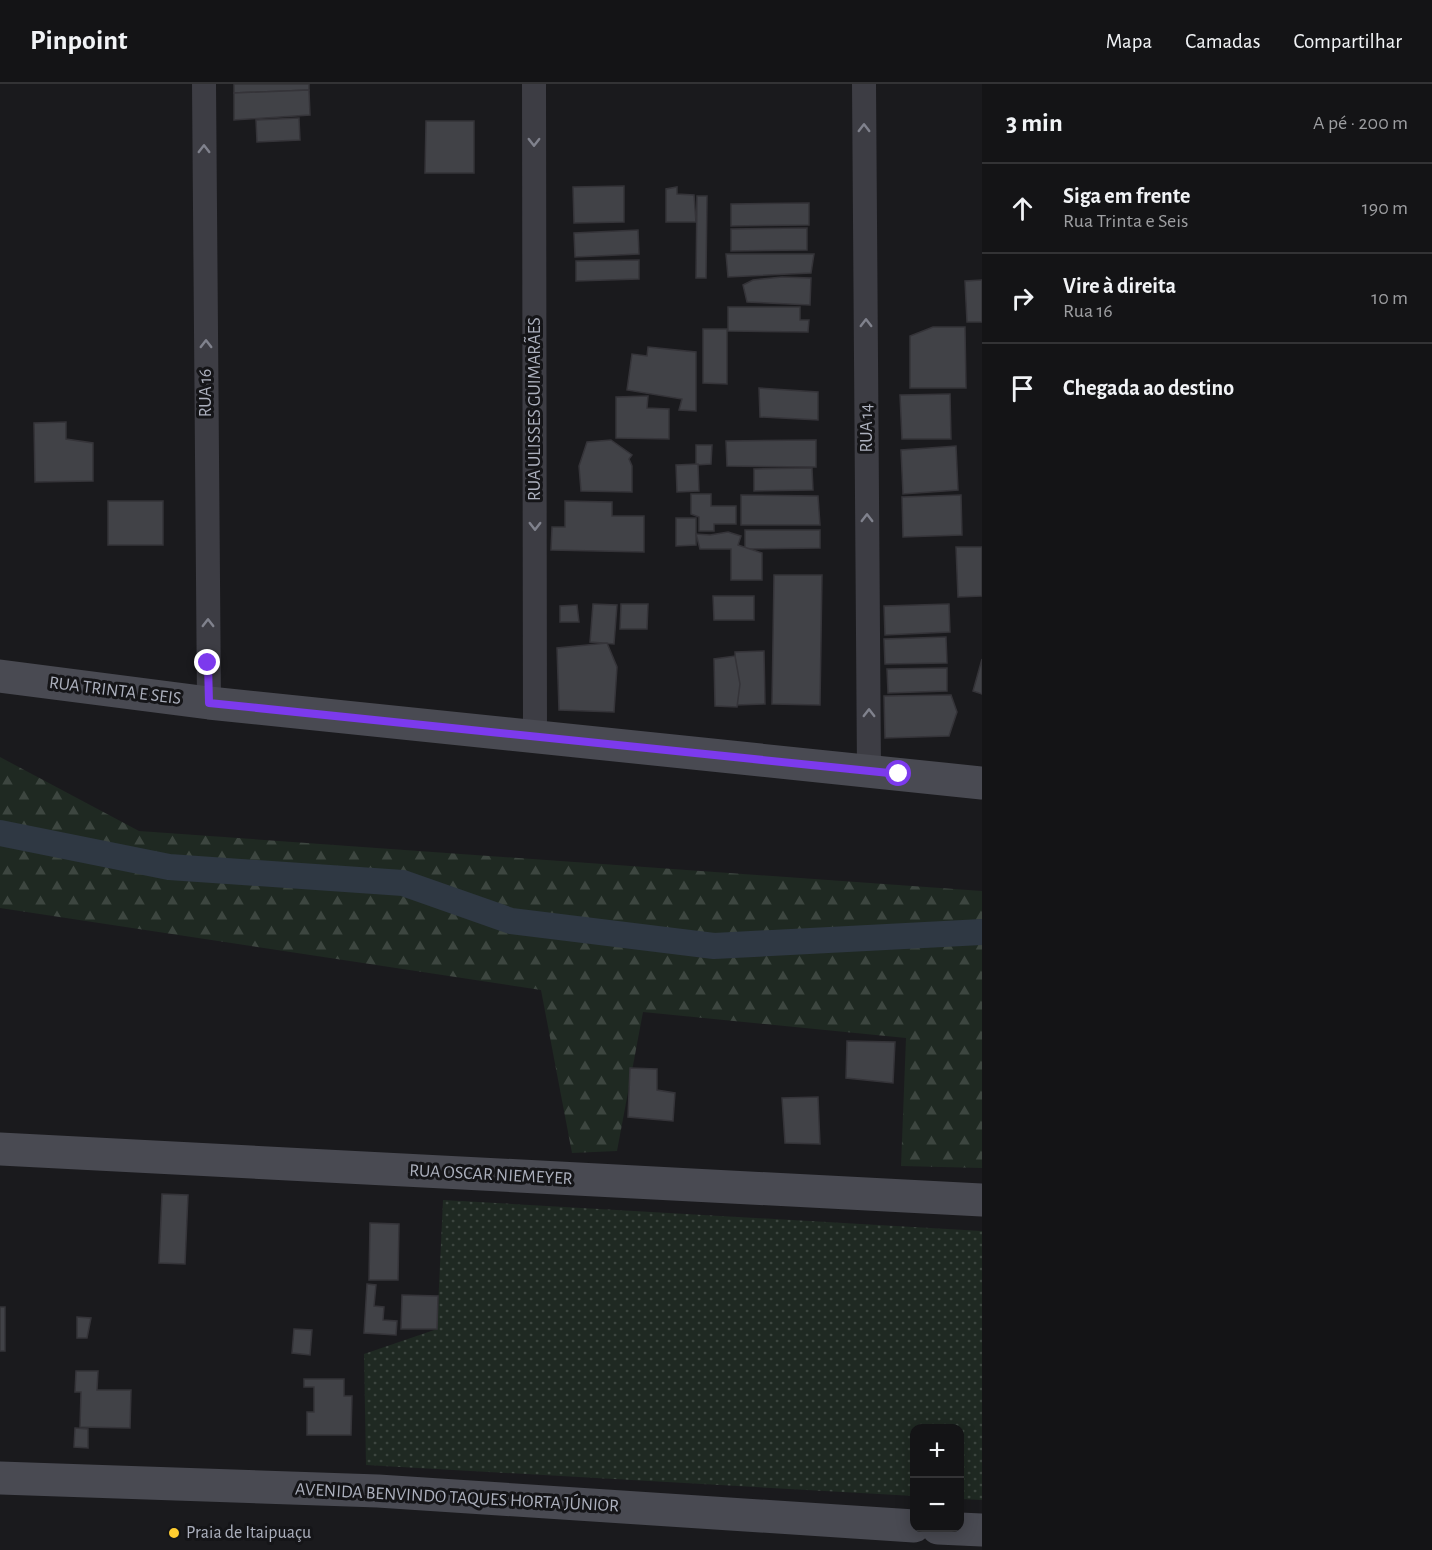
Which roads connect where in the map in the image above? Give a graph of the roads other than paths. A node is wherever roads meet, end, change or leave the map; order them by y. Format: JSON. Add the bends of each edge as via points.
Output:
{"nodes":[{"id":1,"x":204,"y":84,"type":"edge"},
{"id":2,"x":534,"y":84,"type":"edge"},
{"id":3,"x":864,"y":84,"type":"edge"},
{"id":4,"x":0,"y":676,"type":"edge"},
{"id":5,"x":209,"y":703,"type":"junction"},
{"id":6,"x":535,"y":734,"type":"junction"},
{"id":7,"x":869,"y":771,"type":"junction"},
{"id":8,"x":982,"y":783,"type":"edge"},
{"id":9,"x":0,"y":1149,"type":"edge"},
{"id":10,"x":982,"y":1200,"type":"edge"},
{"id":11,"x":0,"y":1478,"type":"edge"},
{"id":12,"x":910,"y":1526,"type":"edge"},
{"id":13,"x":964,"y":1529,"type":"edge"},
{"id":14,"x":982,"y":1530,"type":"edge"}],
"edges":[{"from":5,"to":1,"type":"street","name":"RUA 16","one_way":true},
{"from":2,"to":6,"type":"street","name":"RUA ULISSES GUIMARÃES","one_way":true},
{"from":7,"to":3,"type":"street","name":"RUA 14","one_way":true},
{"from":4,"to":5,"type":"street","name":"RUA TRINTA E SEIS"},
{"from":5,"to":6,"type":"street","name":"RUA TRINTA E SEIS"},
{"from":6,"to":7,"type":"street","name":"RUA TRINTA E SEIS"},
{"from":7,"to":8,"type":"street","name":"RUA TRINTA E SEIS"},
{"from":9,"to":10,"type":"street","name":"RUA OSCAR NIEMEYER"},
{"from":11,"to":12,"type":"street","name":"AVENIDA BENVINDO TAQUES HORTA JÚNIOR","via":[[378,1491]]},
{"from":13,"to":14,"type":"street"}]}
